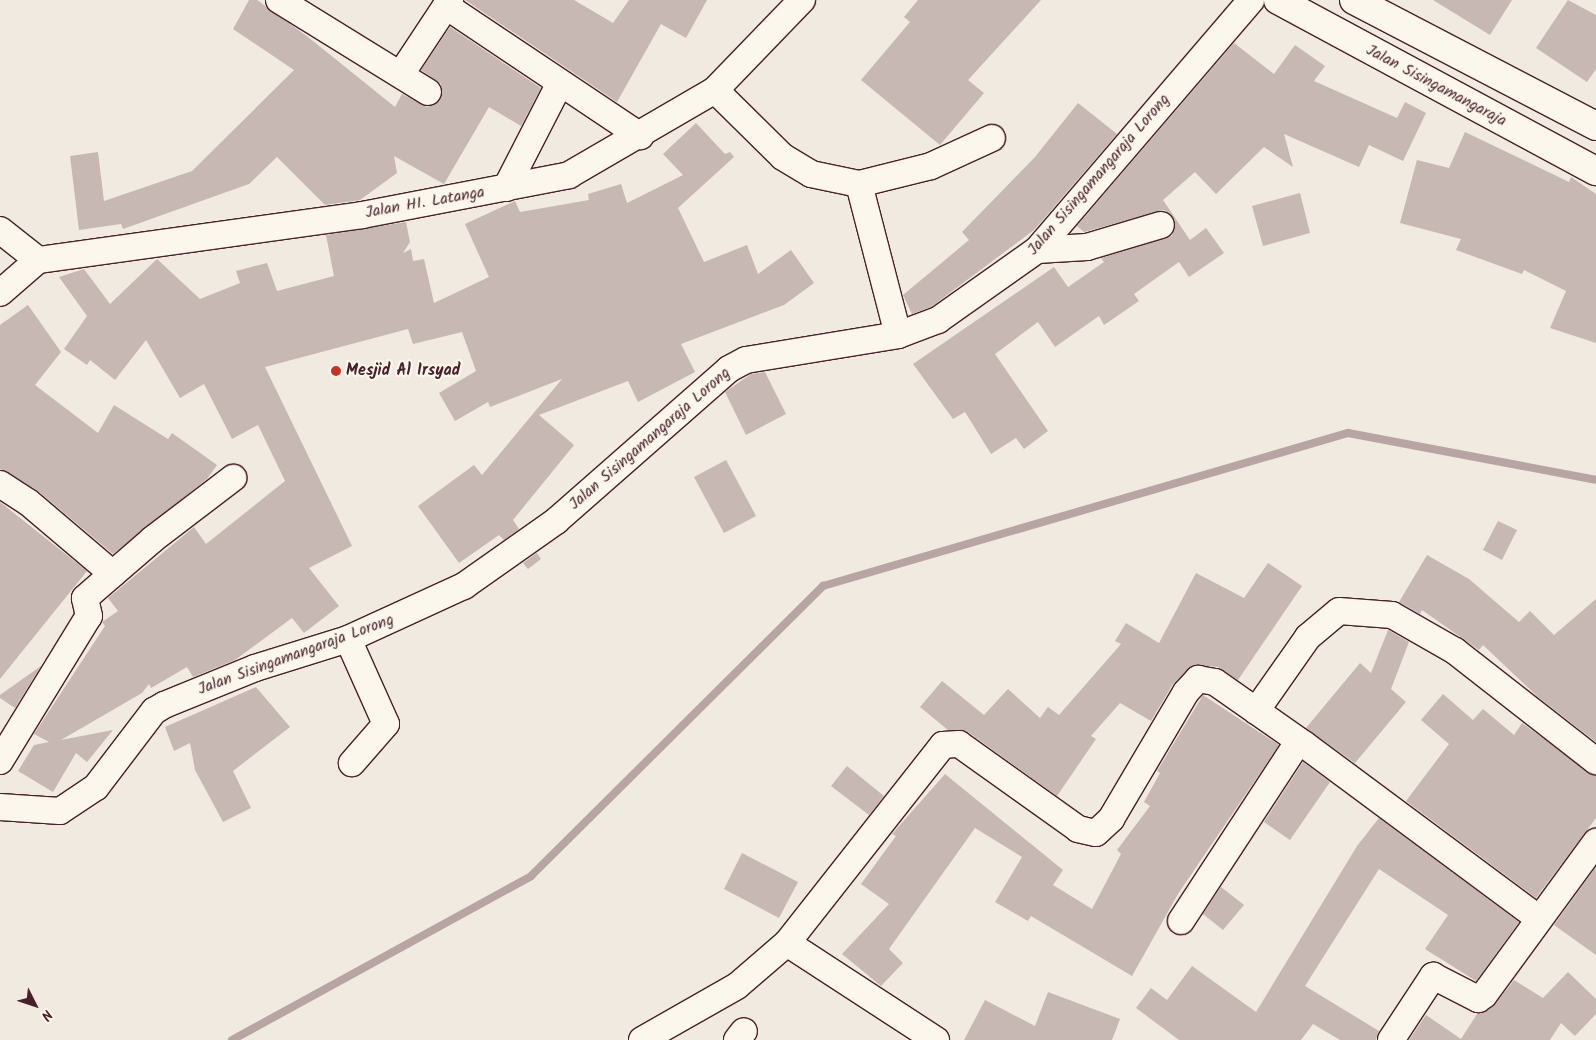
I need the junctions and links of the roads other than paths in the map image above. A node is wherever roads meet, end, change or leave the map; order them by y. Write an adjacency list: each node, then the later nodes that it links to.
1 (279, 0): 7 (street)
2 (802, 0): 9 (street, Jalan HI. Latanga)
3 (1250, 0): 19 (street, Jalan Sisingamangaraja Lorong)
4 (1278, 0): 14 (main road, Jalan Sisingamangaraja)
5 (1354, 0): 11 (main road)
6 (448, 3): 7 (street); 8 (street)
7 (401, 74): 10 (street)
8 (560, 83): 12 (street); 16 (street)
9 (715, 90): 12 (street, Jalan HI. Latanga); 15 (street)
10 (428, 92)
11 (1596, 126)
12 (640, 136): 16 (street, Jalan HI. Latanga)
13 (992, 138): 15 (street)
14 (1596, 171)
15 (859, 184): 22 (street)
16 (506, 188): 20 (street, Jalan HI. Latanga)
17 (1161, 225): 19 (street)
18 (0, 230): 20 (street)
19 (1037, 250): 22 (street, Jalan Sisingamangaraja Lorong)
20 (38, 260): 21 (street)
21 (0, 293)
22 (898, 335): 26 (street, Jalan Sisingamangaraja Lorong)
23 (233, 478): 25 (street)
24 (0, 484): 25 (street)
25 (113, 574): 29 (street)
26 (348, 639): 31 (street); 32 (street, Jalan Sisingamangaraja Lorong)
27 (1256, 711): 28 (street); 30 (street); 36 (street)
28 (1299, 741): 34 (street); 35 (street)
29 (0, 761)
30 (1596, 761)
31 (352, 763)
32 (0, 808)
33 (1596, 842): 34 (street)
34 (1538, 918): 39 (street)
35 (1181, 921)
36 (787, 943): 37 (street); 38 (street)
37 (642, 1040)
38 (936, 1040)
39 (1391, 1040)

